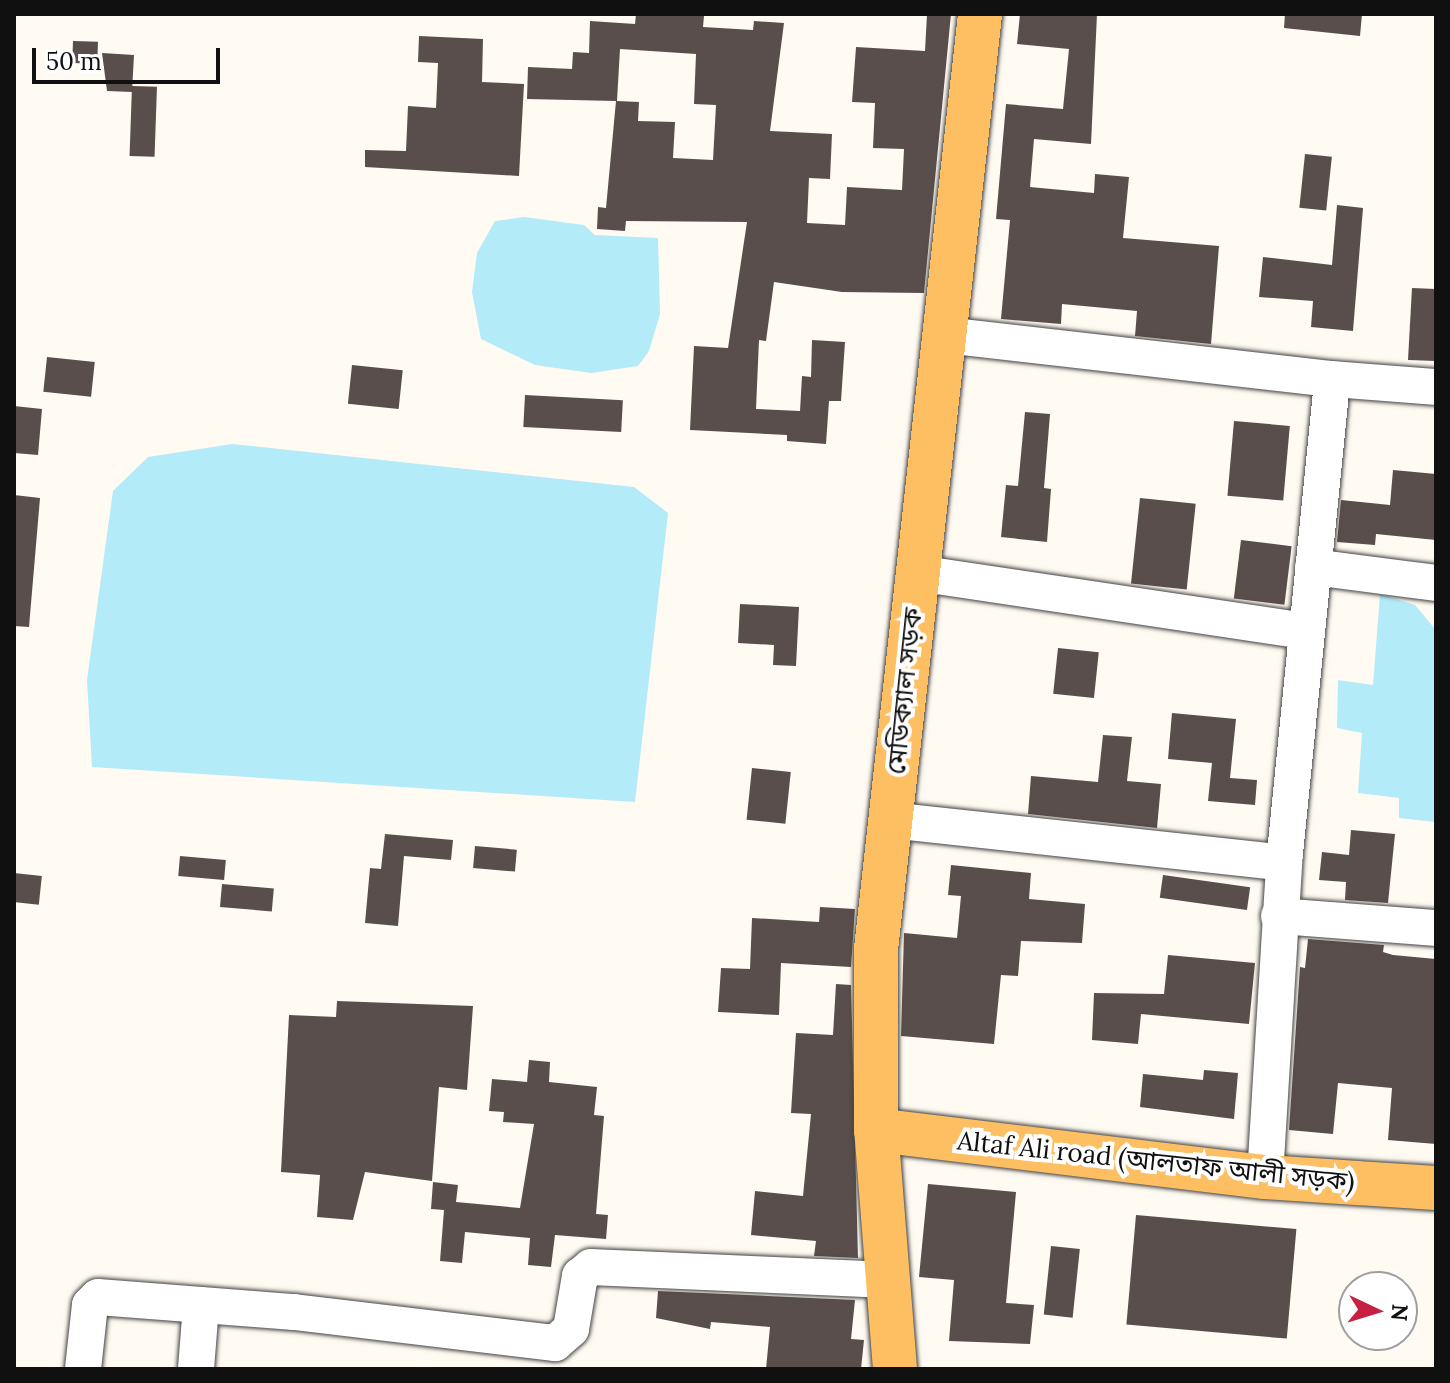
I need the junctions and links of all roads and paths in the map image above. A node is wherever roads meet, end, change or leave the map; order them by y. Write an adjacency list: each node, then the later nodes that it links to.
1 (980, 14): 2 (main road, মেডিক্যাল সড়ক)
2 (944, 335): 3 (street); 6 (main road, মেডিক্যাল সড়ক)
3 (1332, 379): 4 (street); 5 (street)
4 (1436, 387)
5 (1313, 567): 7 (street); 8 (street)
6 (917, 573): 8 (street); 9 (main road, মেডিক্যাল সড়ক)
7 (1436, 583)
8 (1306, 631): 10 (street)
9 (890, 820): 10 (street); 13 (main road, মেডিক্যাল সড়ক)
10 (1284, 863): 11 (street)
11 (1279, 916): 12 (street); 14 (street)
12 (1436, 928)
13 (876, 1130): 14 (main road, Altaf Ali road (আলতাফ আলী সড়ক)); 16 (main road, মেডিক্যাল সড়ক)
14 (1265, 1177): 15 (main road, Altaf Ali road (আলতাফ আলী সড়ক))
15 (1436, 1188)
16 (888, 1280): 17 (street); 20 (main road, মেডিক্যাল সড়ক)
17 (201, 1305): 18 (street); 19 (street)
18 (83, 1369)
19 (196, 1369)
20 (895, 1369)

